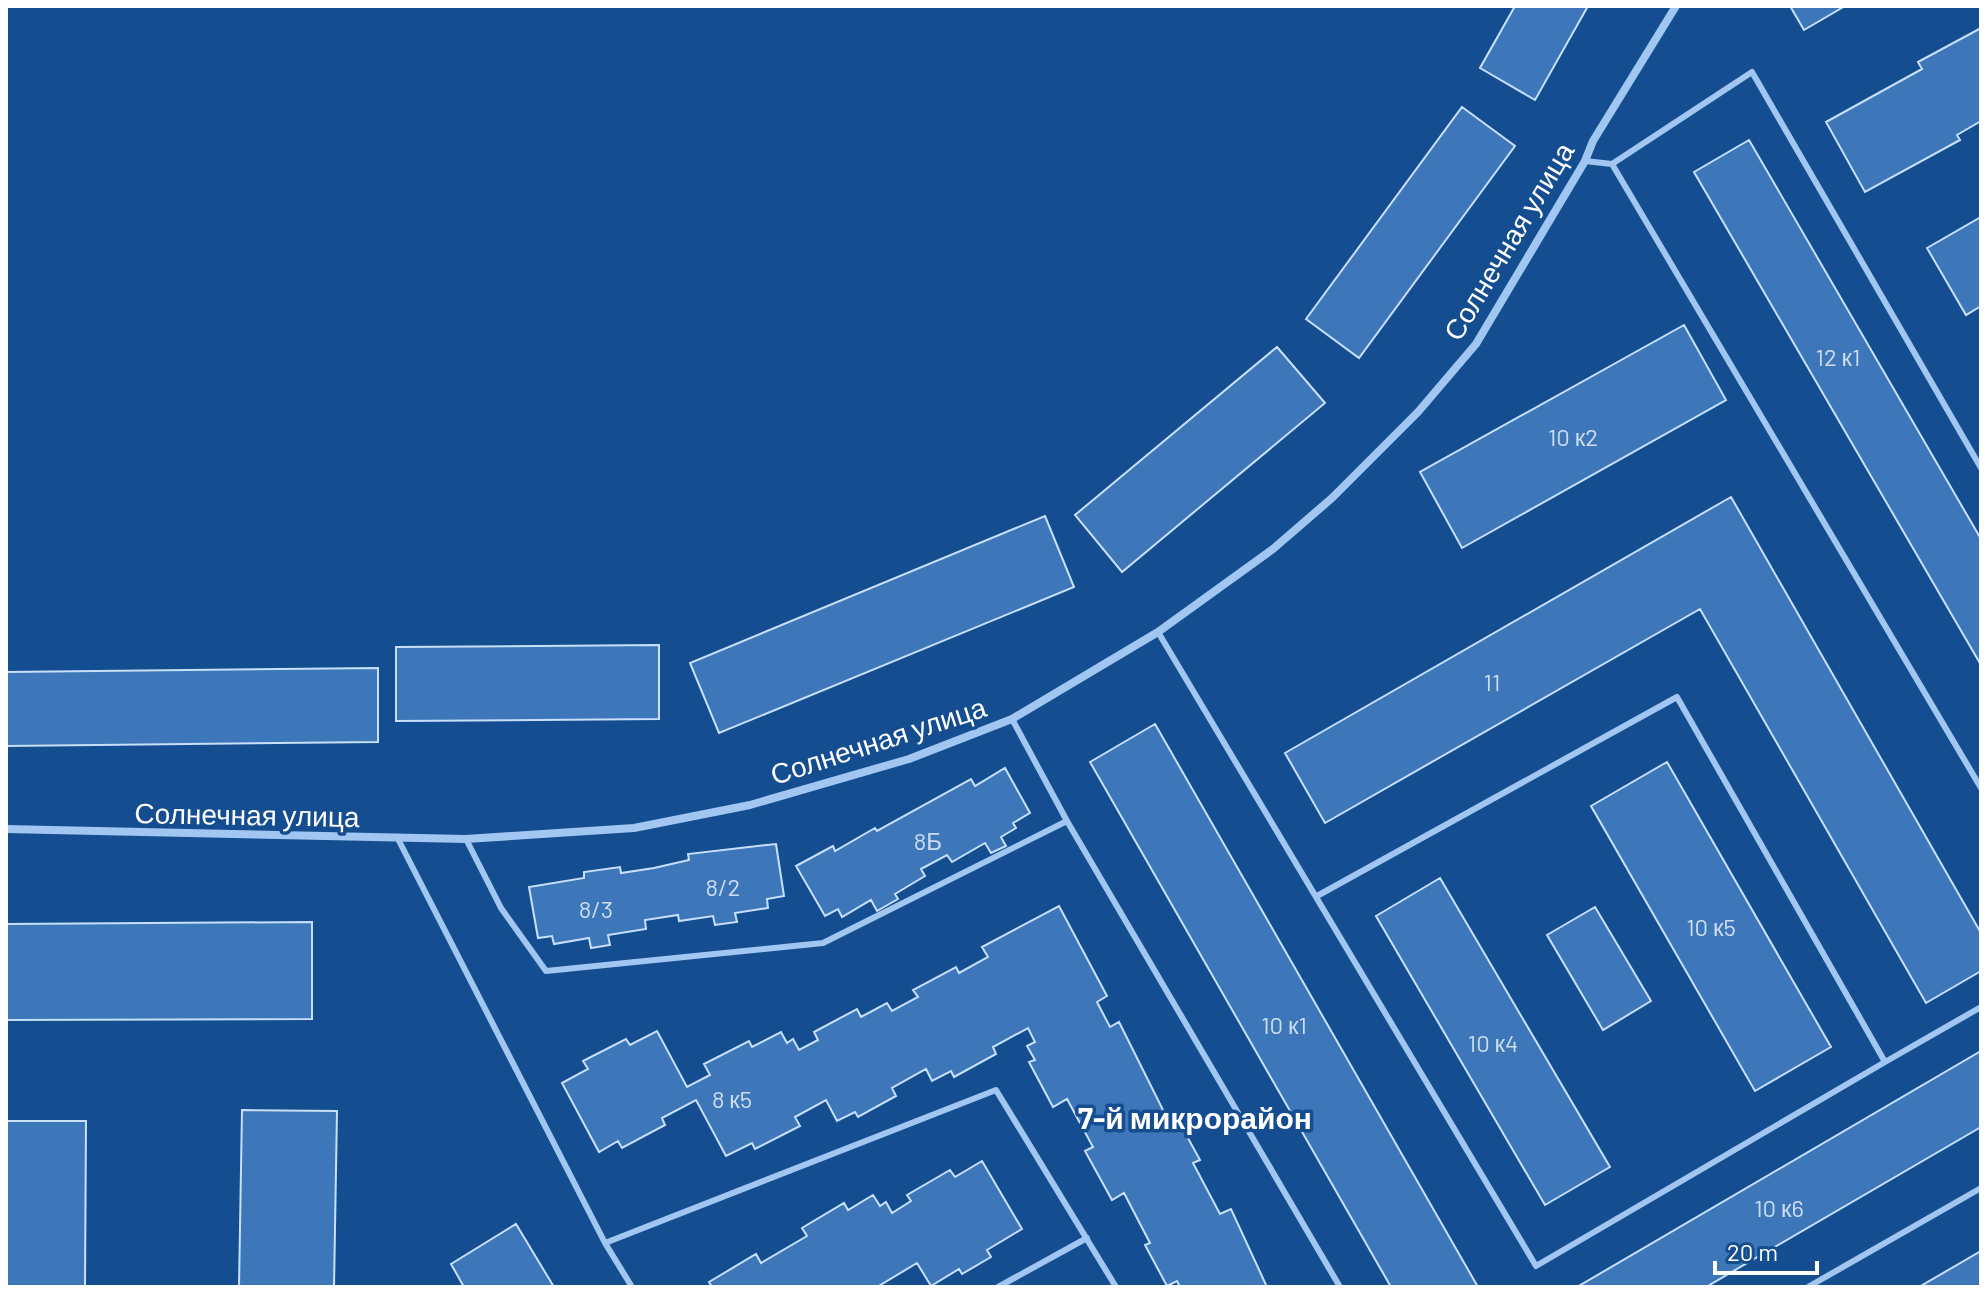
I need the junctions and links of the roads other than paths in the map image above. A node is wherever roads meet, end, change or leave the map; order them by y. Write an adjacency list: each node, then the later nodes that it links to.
1 (1676, 6): 2 (street, Солнечная улица)
2 (1585, 161): 3 (lane); 5 (street, Солнечная улица)
3 (1612, 164): 4 (lane); 7 (lane)
4 (1981, 468)
5 (1158, 632): 6 (street, Солнечная улица); 12 (lane)
6 (1012, 719): 8 (lane); 11 (street, Солнечная улица)
7 (1981, 788)
8 (1067, 821): 11 (lane); 21 (lane)
9 (6, 829): 10 (street, Солнечная улица)
10 (397, 837): 11 (street, Солнечная улица); 17 (lane)
11 (466, 839)
12 (1317, 896): 14 (lane); 14 (lane)
13 (1981, 1007): 14 (lane)
14 (1885, 1062)
15 (1981, 1188): 22 (lane)
16 (1087, 1238): 17 (lane); 19 (lane); 20 (lane)
17 (605, 1243): 18 (lane)
18 (632, 1287)
19 (998, 1287)
20 (1116, 1287)
21 (1340, 1287)
22 (1808, 1287)

